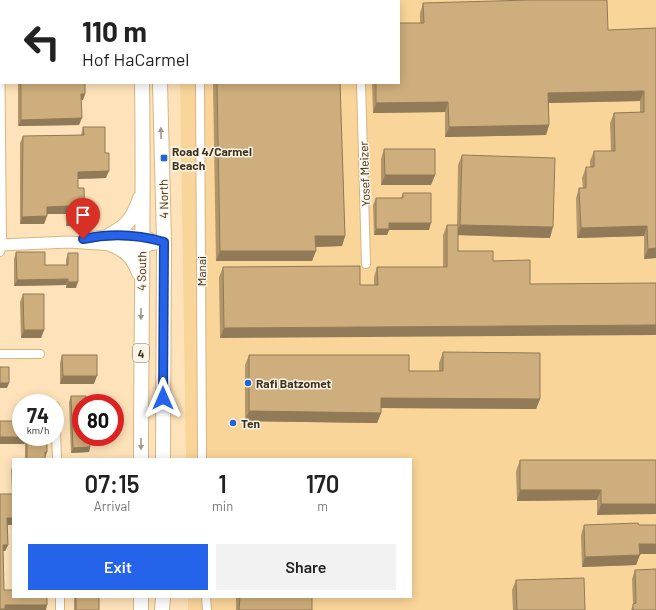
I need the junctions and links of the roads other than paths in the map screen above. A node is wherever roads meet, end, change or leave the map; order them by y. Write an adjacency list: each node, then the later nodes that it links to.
1 (0, 84): 10 (street)
2 (142, 84): 6 (highway, 4 South / 4)
3 (160, 84): 9 (highway, 4 North / 4, one-way to 3)
4 (200, 84): 19 (street, Manai)
5 (361, 84): 11 (street, Yosef Meizer)
6 (144, 185): 7 (highway); 8 (highway, 4 South / 4)
7 (111, 239): 8 (street); 10 (street); 12 (highway)
8 (142, 241): 9 (street); 12 (highway, 4 South / 4)
9 (164, 242): 18 (highway, 4 North / 4)
10 (1, 247)
11 (366, 264)
12 (141, 278): 17 (highway, 4 South / 4, one-way to 17)
13 (0, 354): 14 (street)
14 (40, 354)
15 (57, 446): 16 (street)
16 (57, 458)
17 (141, 458)
18 (163, 458)
19 (202, 458)
20 (60, 598): 24 (street)
21 (141, 598): 25 (highway)
22 (162, 598): 26 (highway)
23 (206, 598): 27 (street)
24 (60, 610)
25 (141, 610)
26 (162, 610)
27 (207, 610)

